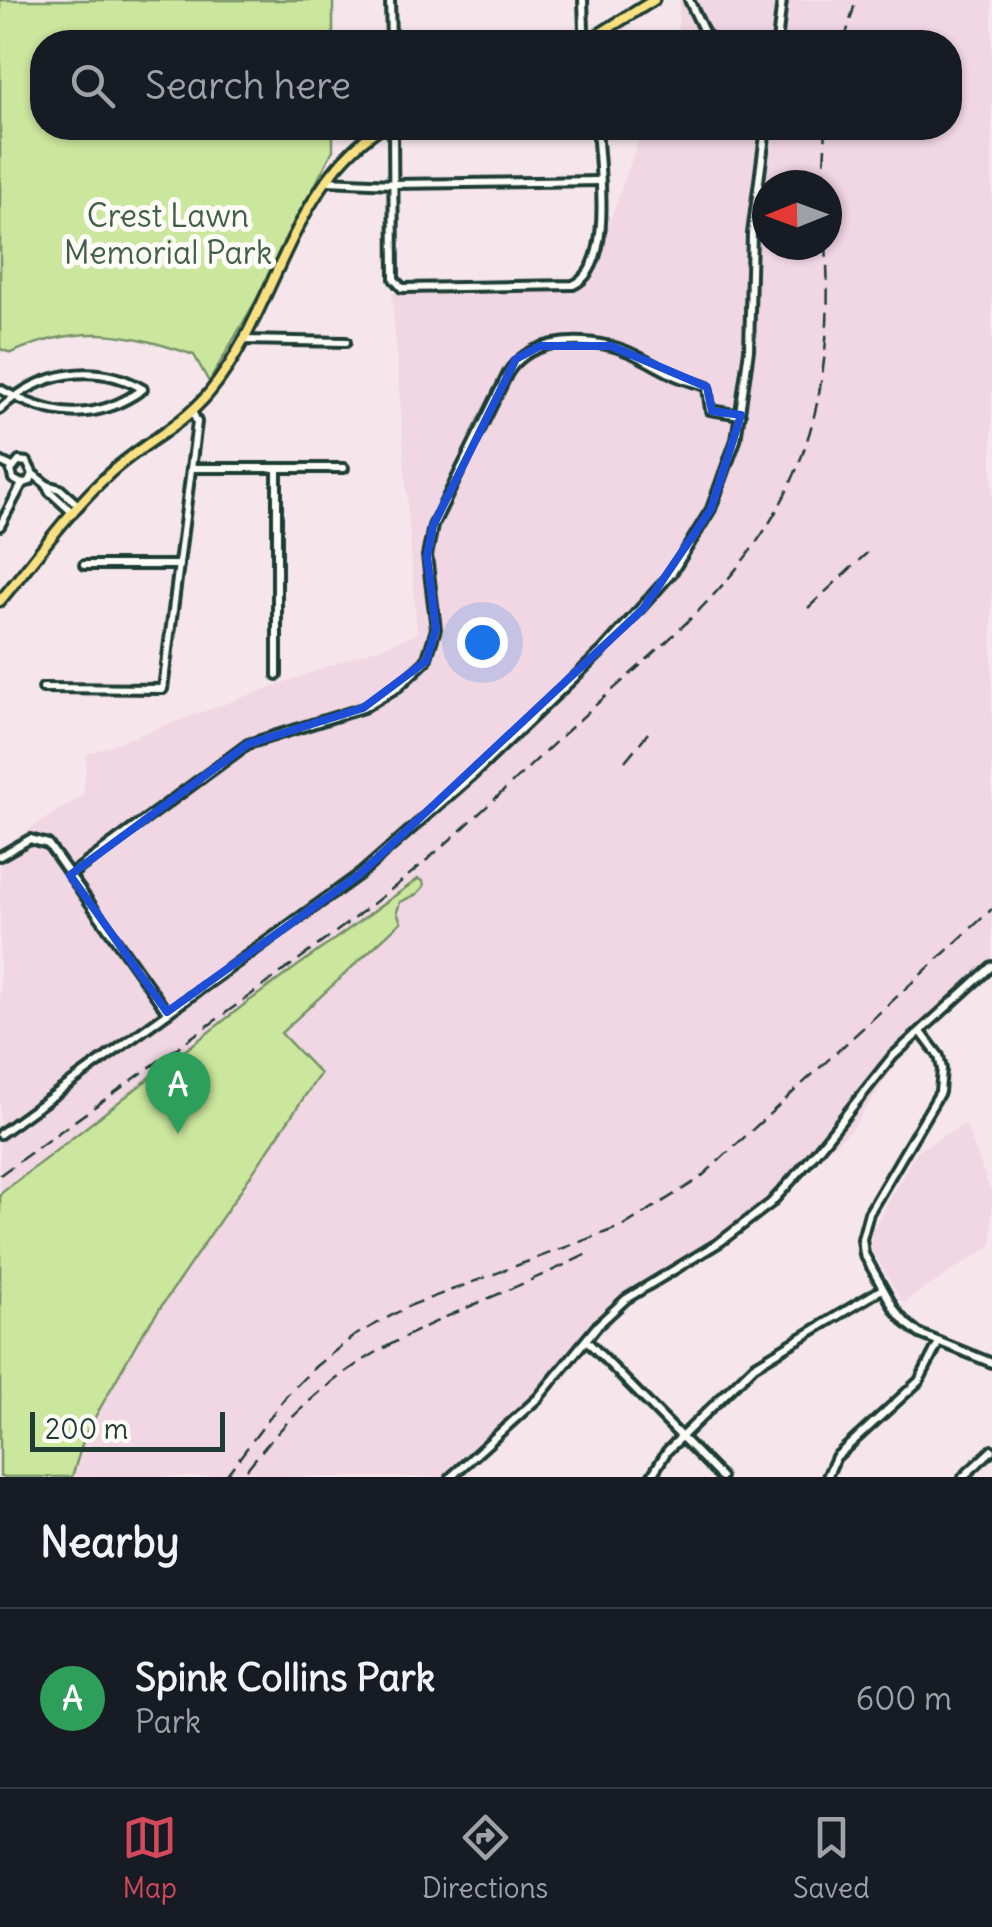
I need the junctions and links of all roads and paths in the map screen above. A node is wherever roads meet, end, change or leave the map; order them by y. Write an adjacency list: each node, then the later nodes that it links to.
1 (390, 0): 6 (street)
2 (584, 0): 7 (street)
3 (654, 0): 8 (main road)
4 (692, 0): 9 (street)
5 (782, 0): 10 (street)
6 (391, 30)
7 (584, 30)
8 (607, 30)
9 (704, 30)
10 (778, 30)
11 (365, 140): 15 (main road)
12 (392, 140): 17 (street)
13 (597, 140): 16 (street)
14 (764, 140): 24 (street)
15 (327, 181): 17 (street); 18 (main road)
16 (599, 182): 17 (street); 17 (street)
17 (393, 184)
18 (243, 340): 19 (street); 23 (main road)
19 (346, 342)
20 (0, 389): 21 (street)
21 (14, 397): 21 (street); 22 (street)
22 (0, 409)
23 (192, 412): 27 (street); 32 (main road)
24 (741, 415): 40 (street); 42 (street)
25 (0, 461): 26 (street)
26 (12, 467): 30 (street); 31 (street)
27 (191, 468): 29 (street); 35 (street)
28 (344, 468): 29 (street)
29 (276, 469): 37 (street)
30 (33, 474): 31 (street); 32 (street)
31 (22, 484): 33 (street)
32 (76, 510): 36 (main road)
33 (0, 526)
34 (84, 565): 35 (street)
35 (178, 565): 38 (street)
36 (0, 601)
37 (277, 675)
38 (42, 688)
39 (0, 856): 40 (street)
40 (70, 874): 42 (street)
41 (992, 966): 43 (street)
42 (167, 1012): 44 (street)
43 (921, 1032): 45 (street); 46 (street)
44 (0, 1134)
45 (882, 1289): 47 (street); 49 (street)
46 (586, 1340): 49 (street); 51 (street)
47 (938, 1342): 48 (street); 54 (street)
48 (992, 1363)
49 (682, 1436): 52 (street); 53 (street)
50 (992, 1450): 55 (street)
51 (450, 1477)
52 (651, 1477)
53 (721, 1477)
54 (827, 1477)
55 (963, 1477)

